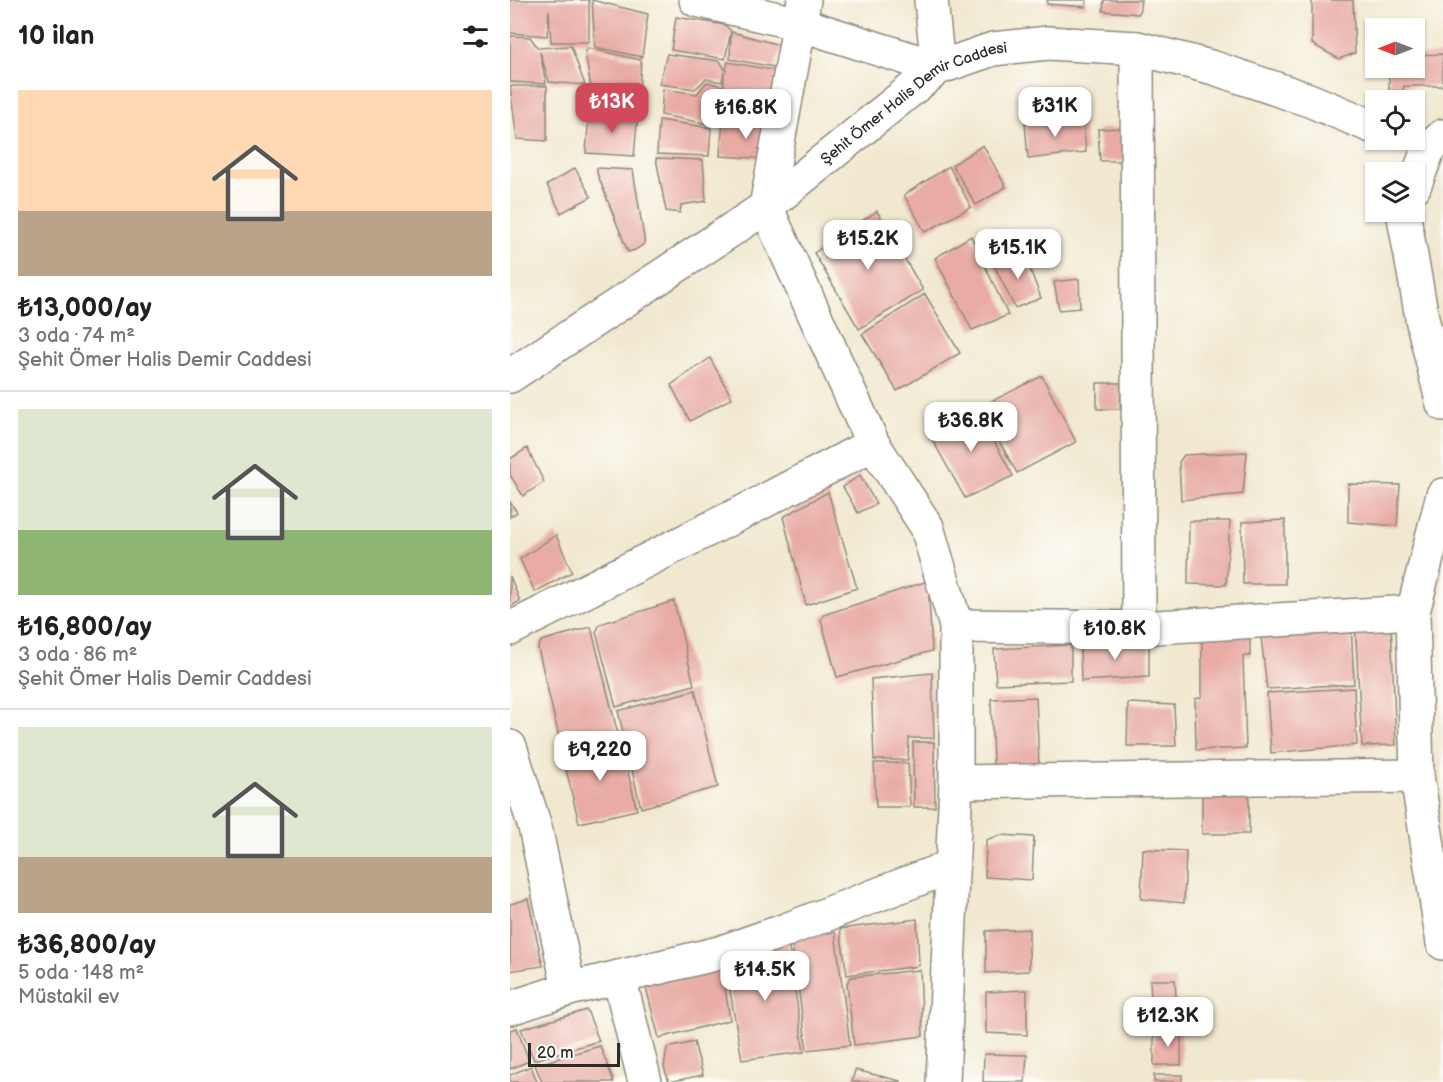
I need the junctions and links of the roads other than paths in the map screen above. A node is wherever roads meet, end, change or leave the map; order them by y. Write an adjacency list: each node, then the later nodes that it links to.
1 (931, 0): 5 (street)
2 (705, 1): 3 (street)
3 (802, 12): 5 (street); 9 (street)
4 (1137, 48): 5 (street, Şehit Ömer Halis Demir Caddesi); 6 (street, Şehit Ömer Halis Demir Caddesi); 17 (street)
5 (938, 68): 9 (street, Şehit Ömer Halis Demir Caddesi)
6 (1365, 123)
7 (1432, 151): 8 (street)
8 (1425, 165)
9 (766, 207): 11 (street, Şehit Ömer Halis Demir Caddesi); 13 (street)
10 (1405, 222): 12 (street)
11 (510, 376)
12 (1443, 404)
13 (873, 444): 16 (street); 18 (street)
14 (1443, 495): 15 (street)
15 (1413, 612): 17 (street); 20 (street)
16 (956, 626): 17 (street); 21 (street)
17 (1139, 628)
18 (510, 629)
19 (510, 747): 25 (street)
20 (1417, 776): 21 (street); 23 (street)
21 (956, 782): 22 (street)
22 (952, 866): 24 (street); 28 (street)
23 (1443, 943)
24 (619, 977): 25 (street); 27 (street)
25 (569, 989): 26 (street)
26 (510, 1008)
27 (645, 1082)
28 (943, 1082)

